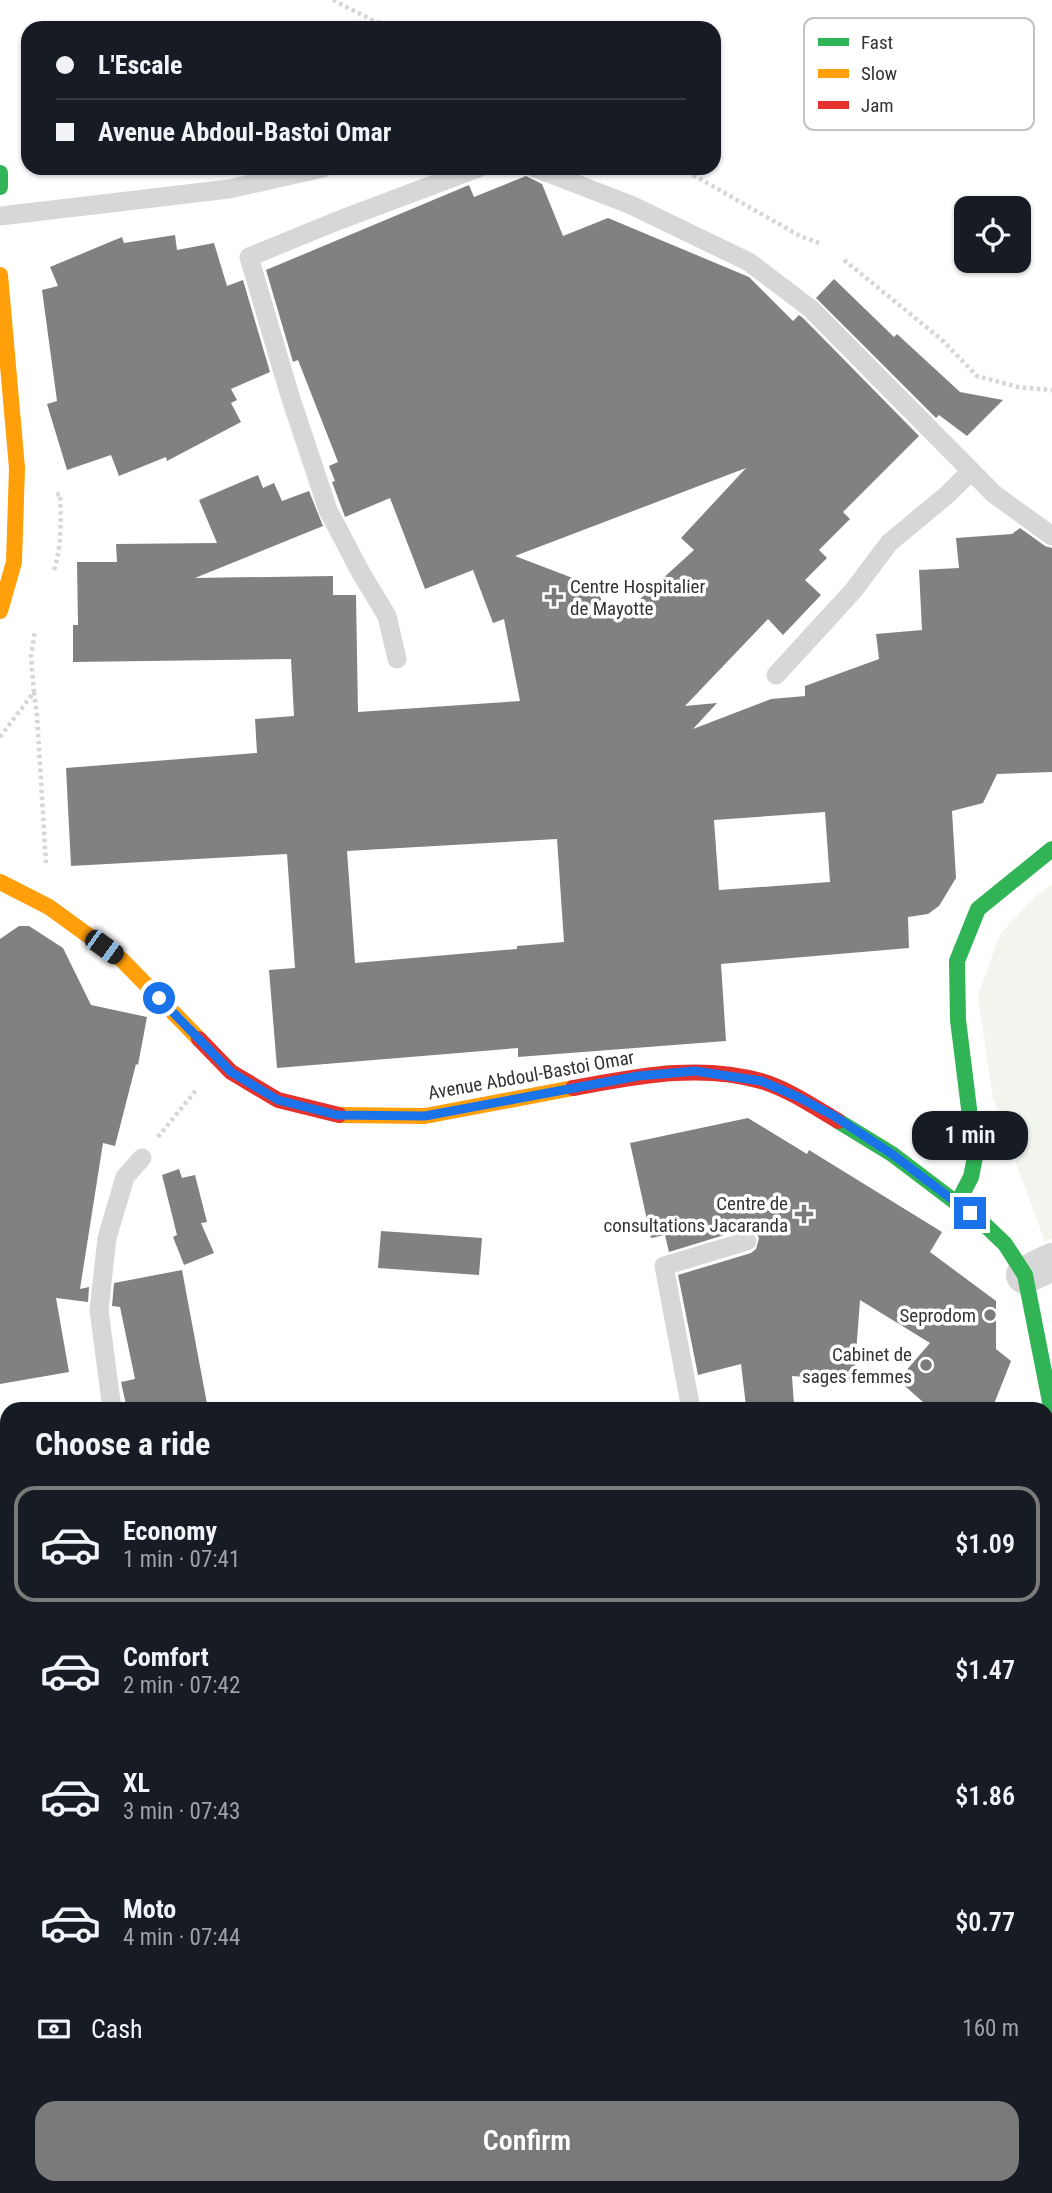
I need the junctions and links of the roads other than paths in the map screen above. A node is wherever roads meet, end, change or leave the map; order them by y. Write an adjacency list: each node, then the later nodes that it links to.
1 (0, 173): 5 (street)
2 (292, 175): 6 (lane)
3 (459, 175): 12 (lane)
4 (552, 175): 9 (lane)
5 (0, 187)
6 (0, 216)
7 (0, 275): 8 (street)
8 (8, 468): 11 (street)
9 (971, 471): 10 (lane); 13 (lane)
10 (1052, 536)
11 (0, 611)
12 (397, 659)
13 (776, 676)
14 (1052, 849): 17 (street)
15 (0, 882): 17 (street, Avenue Abdoul-Bastoi Omar)
16 (142, 1158): 20 (lane)
17 (957, 1204): 19 (street, Avenue Abdoul-Bastoi Omar)
18 (747, 1241): 21 (lane)
19 (1039, 1268): 22 (street, Avenue Abdoul-Bastoi Omar)
20 (112, 1402)
21 (690, 1402)
22 (1051, 1402)

